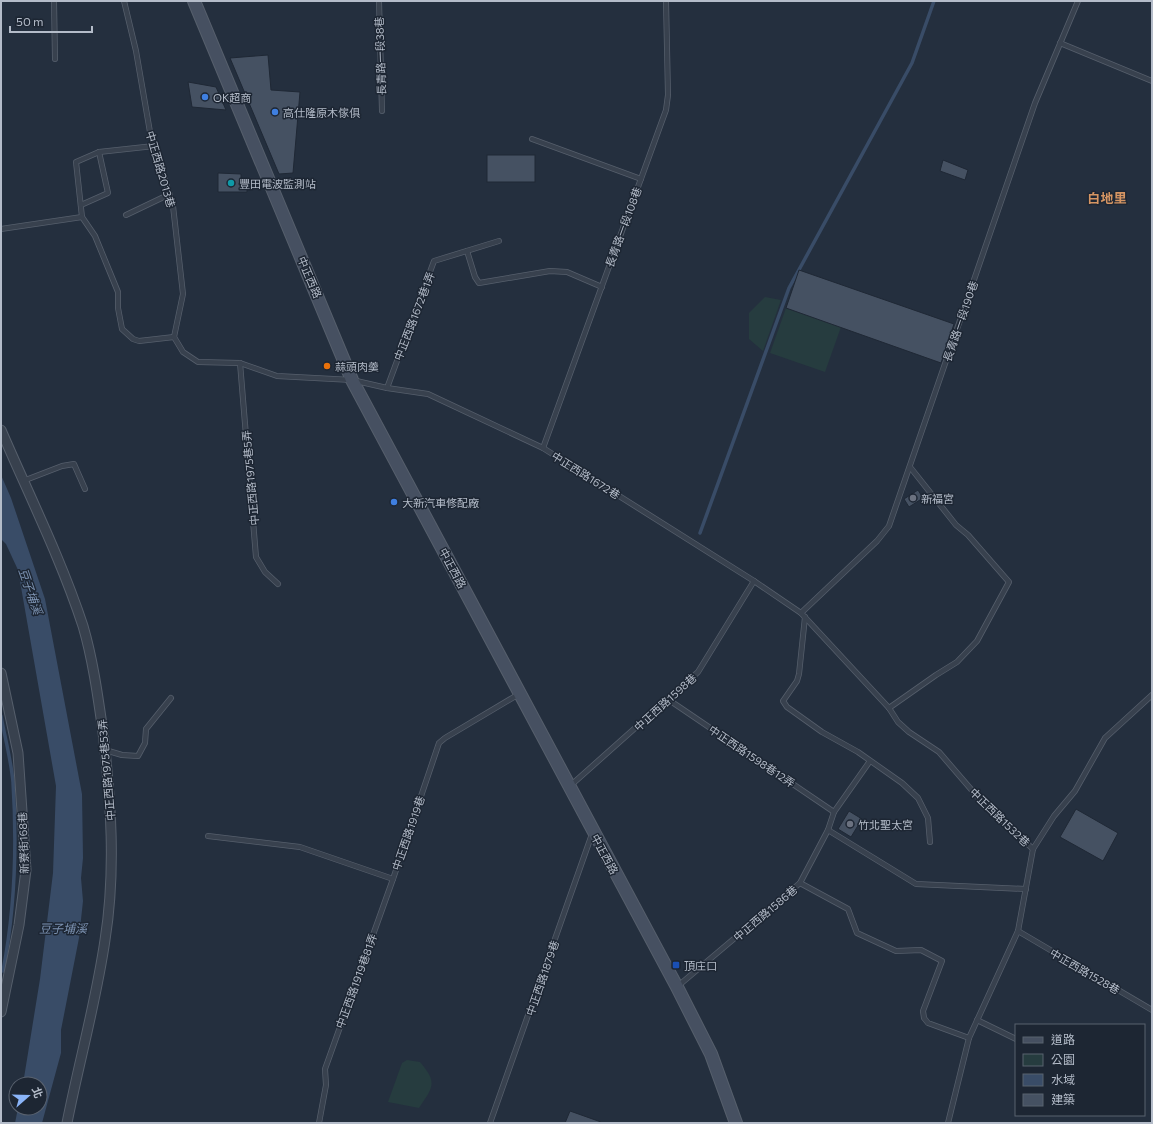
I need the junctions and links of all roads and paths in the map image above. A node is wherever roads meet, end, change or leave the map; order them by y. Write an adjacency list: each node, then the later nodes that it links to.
1 (54, 1): 8 (lane)
2 (124, 1): 12 (lane, 中正西路2013巷)
3 (194, 1): 25 (main road, 中正西路)
4 (378, 1): 10 (lane, 長青路一段38巷)
5 (666, 1): 14 (lane, 長青路一段108巷)
6 (1078, 1): 7 (lane, 長青路一段190巷)
7 (1060, 43): 9 (lane); 29 (lane, 長青路一段190巷)
8 (55, 59)
9 (1152, 81)
10 (382, 111)
11 (532, 139): 14 (lane)
12 (154, 146): 13 (lane); 15 (lane, 中正西路2013巷)
13 (99, 152): 16 (lane); 16 (lane)
14 (641, 179): 22 (lane, 長青路一段108巷)
15 (170, 194): 17 (lane); 23 (lane, 中正西路2013巷)
16 (81, 205): 18 (lane)
17 (126, 215)
18 (82, 217): 19 (lane); 23 (lane)
19 (1, 229)
20 (499, 241): 21 (lane, 中正西路1672巷1弄)
21 (467, 251): 22 (lane); 26 (lane, 中正西路1672巷1弄)
22 (602, 287): 28 (lane, 長青路一段108巷)
23 (174, 337): 24 (lane, 中正西路1672巷)
24 (240, 363): 25 (lane, 中正西路1672巷); 33 (lane, 中正西路1975巷5弄)
25 (352, 380): 26 (lane, 中正西路1672巷); 36 (main road, 中正西路)
26 (387, 388): 28 (lane, 中正西路1672巷)
27 (1, 430): 30 (street, 中正西路1975巷53弄)
28 (543, 448): 32 (lane, 中正西路1672巷)
29 (910, 466): 34 (lane, 長青路一段190巷); 40 (lane)
30 (23, 481): 31 (lane); 41 (street, 中正西路1975巷53弄)
31 (85, 489)
32 (754, 581): 34 (lane, 中正西路1672巷); 39 (lane, 中正西路1598巷)
33 (278, 584)
34 (803, 615): 40 (lane, 中正西路1532巷); 42 (lane)
35 (1, 673): 54 (street, 新寮街168巷)
36 (520, 693): 43 (main road, 中正西路); 50 (lane, 中正西路1919巷)
37 (1152, 695): 49 (lane)
38 (171, 698): 41 (lane)
39 (669, 700): 43 (lane, 中正西路1598巷); 44 (lane, 中正西路1598巷12弄)
40 (889, 708): 49 (lane, 中正西路1532巷)
41 (105, 750): 61 (street, 中正西路1975巷53弄)
42 (870, 761): 44 (lane, 中正西路1586巷); 48 (lane)
43 (570, 786): 46 (main road, 中正西路)
44 (834, 812): 45 (lane, 中正西路1586巷)
45 (828, 830): 51 (lane, 中正西路1586巷); 52 (lane)
46 (593, 832): 55 (main road, 中正西路); 63 (lane, 中正西路1879巷)
47 (208, 836): 50 (lane, 中正西路1919巷)
48 (930, 842)
49 (1033, 850): 52 (lane, 中正西路1532巷)
50 (393, 879): 62 (lane, 中正西路1919巷81弄)
51 (800, 883): 55 (lane, 中正西路1586巷); 59 (lane)
52 (1026, 889): 53 (lane, 中正西路1532巷)
53 (1018, 931): 56 (lane, 中正西路1528巷); 58 (lane, 中正西路1532巷)
54 (4, 979): 57 (street, 新寮街168巷)
55 (676, 987): 64 (main road, 中正西路)
56 (1152, 1010)
57 (1, 1012)
58 (977, 1020): 59 (lane, 中正西路1532巷); 60 (lane)
59 (969, 1038): 65 (lane, 中正西路1532巷)
60 (1015, 1038)
61 (67, 1123)
62 (319, 1123)
63 (490, 1123)
64 (736, 1123)
65 (948, 1123)

